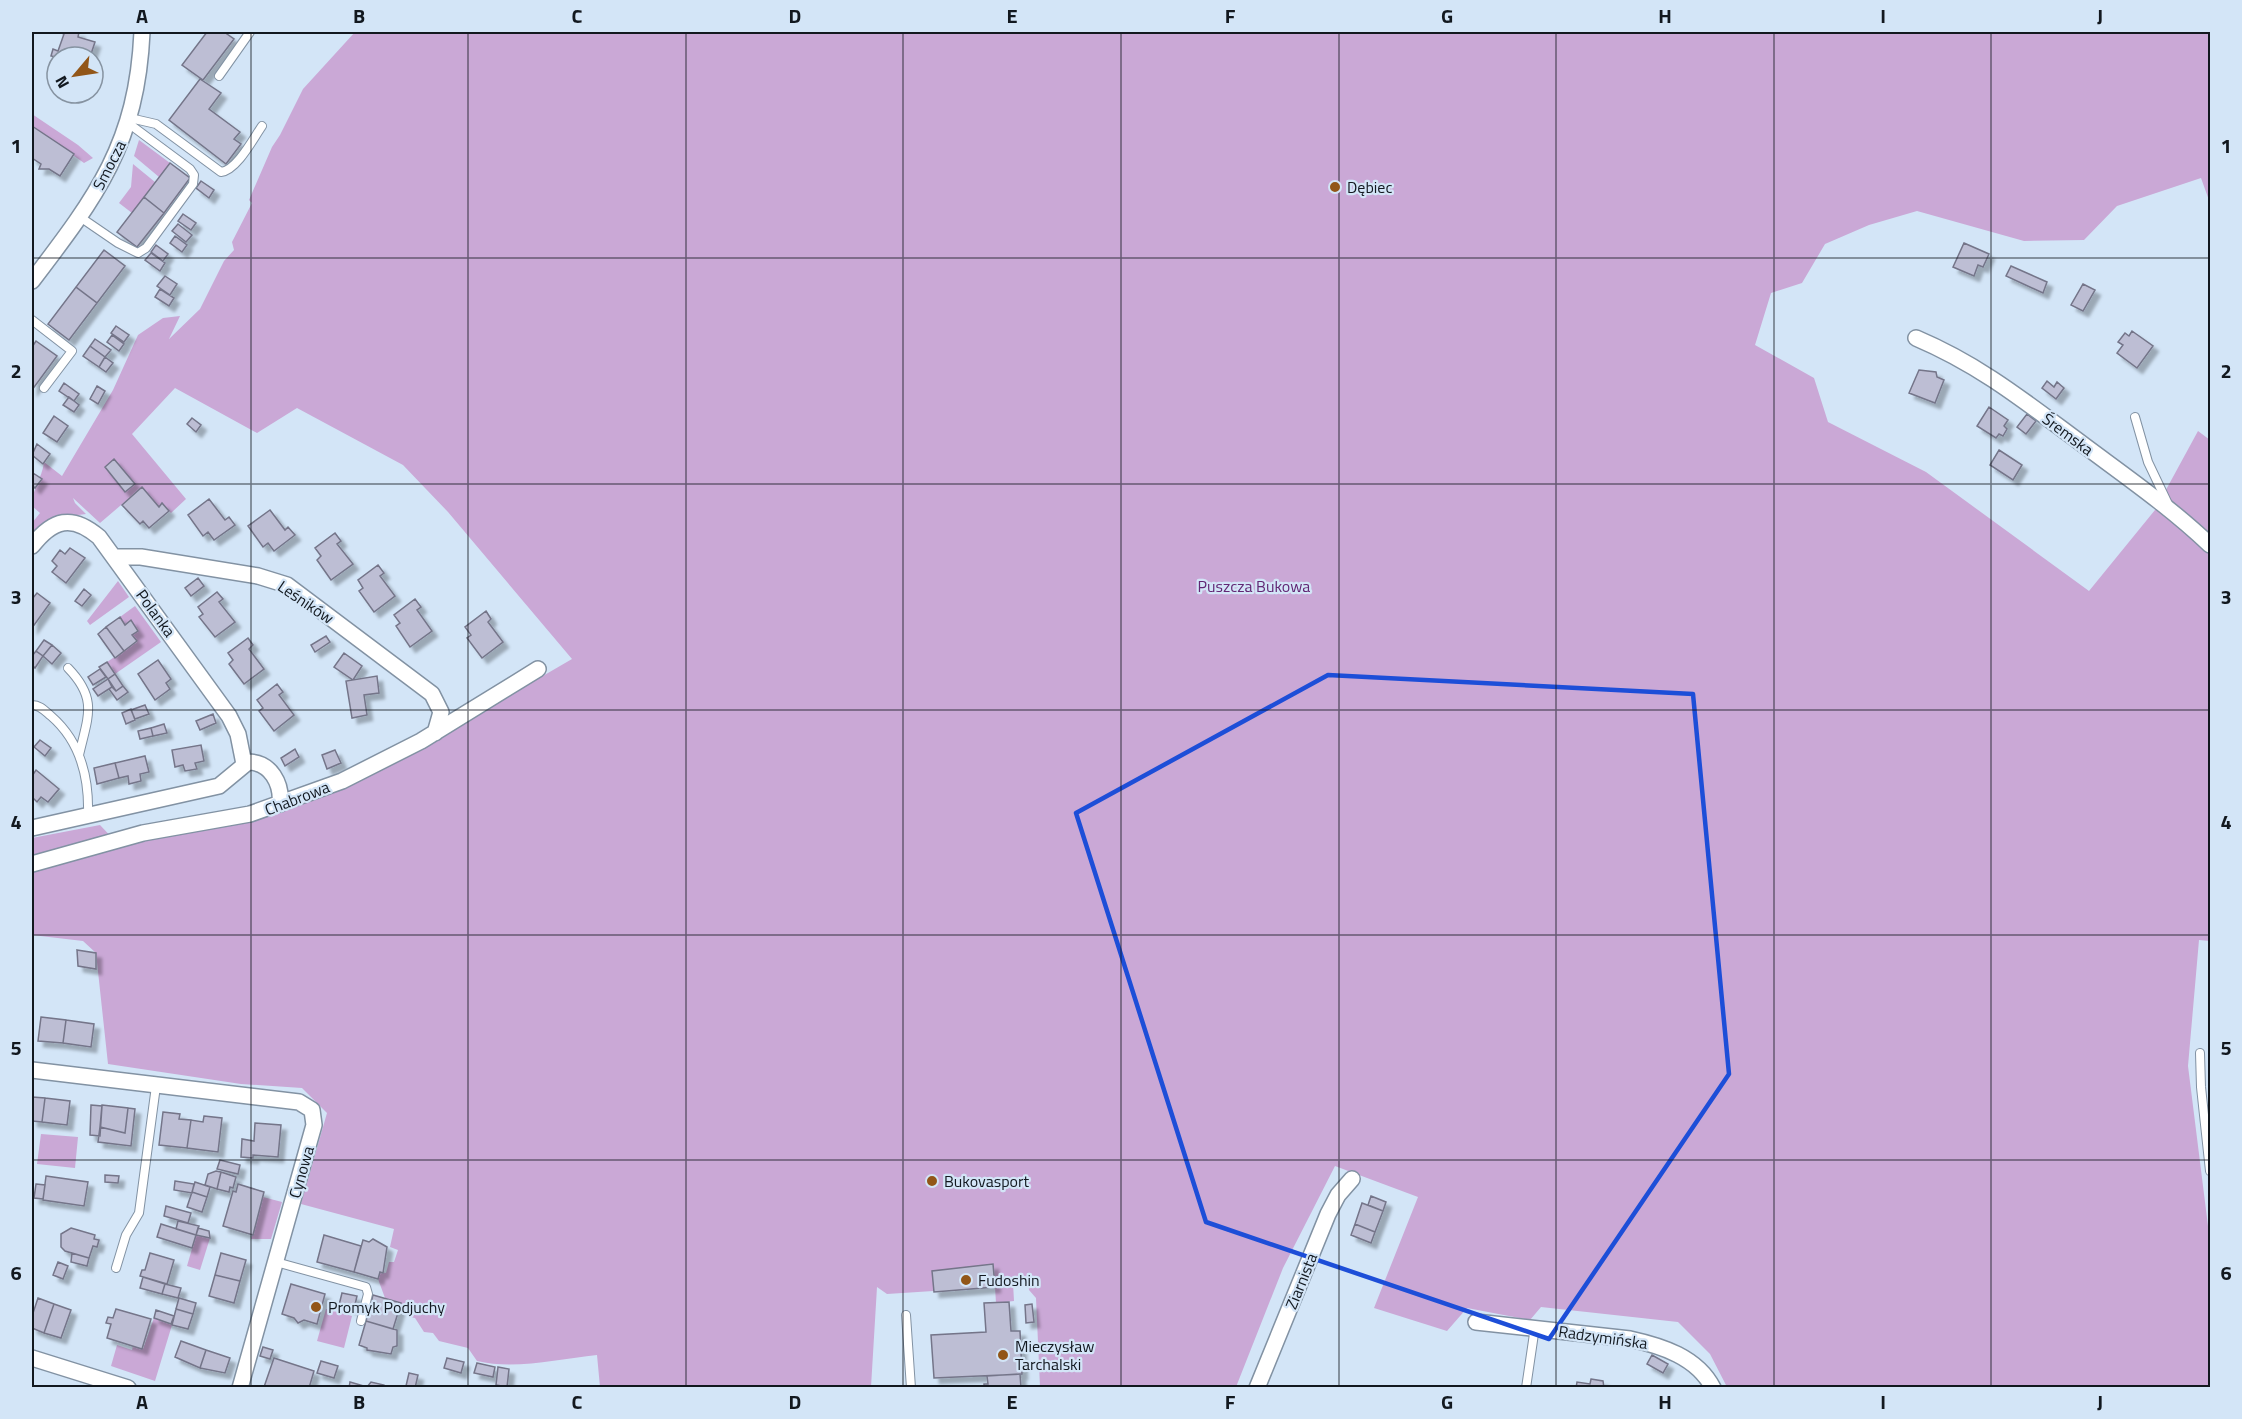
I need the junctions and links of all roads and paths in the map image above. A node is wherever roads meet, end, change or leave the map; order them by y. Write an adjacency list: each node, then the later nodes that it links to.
1 (142, 32): 4 (street, Smocza)
2 (250, 32): 3 (lane)
3 (219, 76)
4 (129, 120): 5 (lane); 6 (street, Smocza); 6 (lane)
5 (262, 126)
6 (80, 217): 7 (street, Smocza)
7 (32, 281)
8 (32, 320): 10 (lane)
9 (1916, 338): 12 (street, Śremska)
10 (44, 388)
11 (2135, 417): 12 (lane)
12 (2170, 508): 13 (street, Śremska)
13 (2211, 545)
14 (32, 546): 15 (street, Polanka)
15 (115, 557): 19 (street, Leśników); 21 (street, Polanka)
16 (68, 668): 20 (lane)
17 (538, 669): 19 (street, Chabrowa)
18 (32, 705): 20 (lane)
19 (435, 733): 22 (street, Chabrowa)
20 (79, 755): 23 (lane)
21 (244, 764): 22 (street); 23 (street)
22 (280, 804): 25 (street, Chabrowa)
23 (88, 814): 24 (street)
24 (32, 828)
25 (32, 864)
26 (2200, 1053): 29 (lane)
27 (32, 1070): 28 (street, Cynowa)
28 (156, 1086): 31 (street, Cynowa); 32 (lane)
29 (2211, 1171)
30 (1352, 1179): 41 (street, Ziarnista)
31 (276, 1262): 34 (lane); 39 (street, Cynowa)
32 (116, 1268)
33 (906, 1315): 40 (lane)
34 (361, 1320)
35 (1476, 1322): 36 (street, Radzymińska)
36 (1535, 1327): 42 (lane); 43 (street, Radzymińska)
37 (32, 1358): 38 (street)
38 (128, 1388)
39 (240, 1388)
40 (911, 1388)
41 (1257, 1388)
42 (1526, 1388)
43 (1713, 1388)

